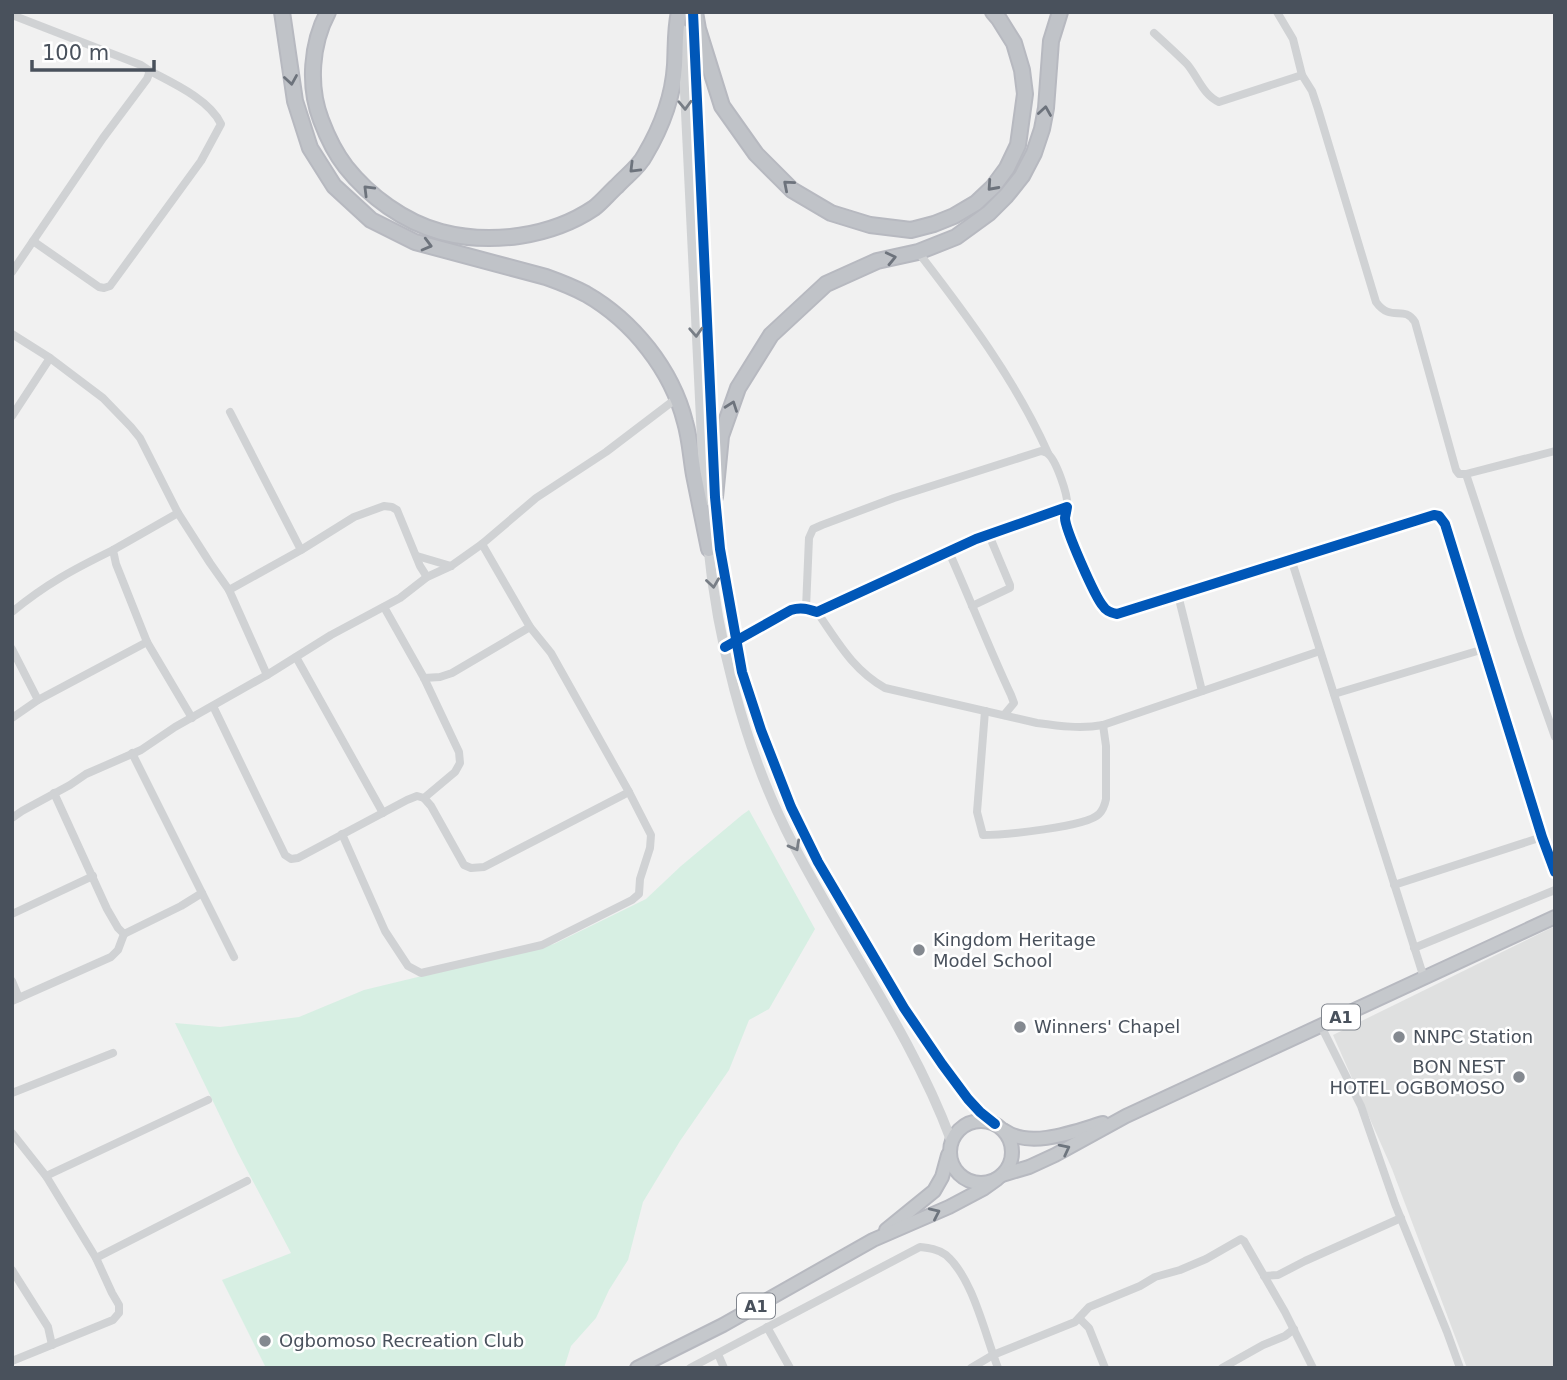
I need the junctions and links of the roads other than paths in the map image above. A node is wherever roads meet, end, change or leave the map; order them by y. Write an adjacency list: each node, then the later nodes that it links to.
1 (282, 12): 17 (highway, one-way to 17)
2 (328, 12): 3 (highway, one-way to 2)
3 (680, 12): 28 (street, one-way to 28)
4 (694, 12): 5 (highway, one-way to 4); 23 (street)
5 (993, 12)
6 (1060, 12): 13 (highway, one-way to 6)
7 (1277, 12): 11 (street)
8 (12, 15): 10 (street)
9 (1154, 33): 11 (street)
10 (150, 71): 12 (street); 12 (street)
11 (1302, 75): 22 (street)
12 (33, 241): 14 (street)
13 (918, 252): 20 (street); 23 (highway, one-way to 13)
14 (12, 272)
15 (12, 334): 16 (street)
16 (50, 358): 19 (street); 25 (street)
17 (677, 398): 27 (street); 28 (highway)
18 (230, 412): 30 (street)
19 (12, 416)
20 (1048, 453): 24 (street); 40 (street)
21 (1554, 454): 22 (street)
22 (1466, 474): 62 (street)
23 (715, 497): 44 (street)
24 (1068, 507): 26 (street); 37 (street)
25 (178, 513): 29 (street); 36 (street)
26 (989, 535): 31 (street); 38 (street)
27 (482, 544): 34 (street); 43 (street)
28 (709, 549): 46 (street, one-way to 46)
29 (113, 550): 41 (street); 45 (street)
30 (301, 550): 32 (street); 36 (street)
31 (948, 552): 38 (street); 42 (street)
32 (417, 556): 34 (street); 35 (street)
33 (1296, 559): 37 (street); 48 (street); 49 (street)
34 (451, 565): 35 (street)
35 (427, 577): 39 (street)
36 (229, 590): 51 (street)
37 (1178, 596): 53 (street)
38 (972, 606): 58 (street)
39 (384, 607): 50 (street); 52 (street)
40 (806, 608): 42 (street); 44 (street)
41 (12, 612)
42 (817, 612): 57 (street)
43 (530, 627): 52 (street); 64 (street)
44 (735, 640): 46 (street); 67 (street)
45 (147, 642): 55 (street); 60 (street)
46 (725, 647): 68 (street)
47 (12, 649): 55 (street)
48 (1484, 649): 54 (street); 72 (street)
49 (1320, 651): 53 (street); 54 (street)
50 (296, 657): 51 (street); 69 (street)
51 (267, 675): 56 (street)
52 (425, 678): 66 (street)
53 (1202, 691): 61 (street)
54 (1334, 694): 75 (street)
55 (38, 700): 59 (street)
56 (213, 706): 60 (street); 71 (street)
57 (985, 711): 58 (street); 61 (street)
58 (1004, 715): 61 (street)
59 (12, 718)
60 (192, 718): 63 (street)
61 (1104, 725)
62 (1555, 737)
63 (132, 753): 65 (street); 78 (street)
64 (629, 792): 66 (street); 71 (street)
65 (54, 793): 70 (street); 74 (street)
66 (425, 798): 69 (street)
67 (791, 807): 68 (street); 77 (street)
68 (778, 812): 79 (street, one-way to 79)
69 (383, 813): 71 (street)
70 (12, 818)
71 (342, 834)
72 (1542, 837): 73 (street); 75 (street)
73 (1555, 872)
74 (93, 876): 80 (street); 82 (street)
75 (1394, 885): 83 (street)
76 (1555, 890): 83 (street)
77 (837, 892): 79 (street); 93 (street)
78 (202, 893): 82 (street); 84 (street)
79 (824, 898): 95 (street)
80 (12, 914)
81 (1555, 916): 85 (highway, A1)
82 (124, 934): 87 (street)
83 (1414, 948): 85 (street)
84 (234, 957)
85 (1423, 978): 88 (highway, A1)
86 (12, 981): 87 (street)
87 (15, 999)
88 (1321, 1026): 92 (highway, A1); 99 (street)
89 (113, 1053): 90 (street)
90 (12, 1093)
91 (208, 1100): 96 (street)
92 (1126, 1116): 93 (highway, A1); 97 (highway, A1, one-way to 92)
93 (999, 1126): 95 (highway); 97 (highway)
94 (13, 1136): 96 (street)
95 (950, 1146): 97 (highway); 100 (highway, A1)
96 (46, 1176): 101 (street)
97 (1000, 1177): 100 (highway, A1, one-way to 97)
98 (247, 1181): 101 (street)
99 (1401, 1218): 103 (street); 120 (street)
100 (873, 1240): 111 (highway, A1)
101 (96, 1258): 107 (street)
102 (12, 1270): 107 (street)
103 (1264, 1276): 104 (street); 106 (street)
104 (1079, 1318): 109 (street); 117 (street)
105 (767, 1327): 108 (street); 109 (street); 114 (street)
106 (1294, 1329): 118 (street); 119 (street)
107 (52, 1345): 110 (street)
108 (718, 1354): 112 (street); 113 (street)
109 (993, 1355): 115 (street); 116 (street)
110 (12, 1361)
111 (637, 1368)
112 (690, 1368)
113 (724, 1368)
114 (790, 1368)
115 (971, 1368)
116 (998, 1368)
117 (1105, 1368)
118 (1222, 1368)
119 (1313, 1368)
120 (1460, 1368)

